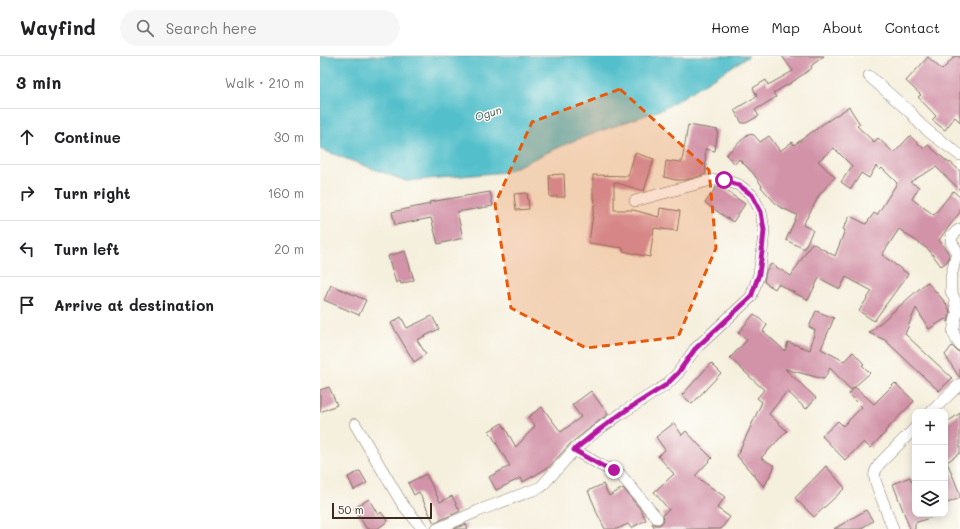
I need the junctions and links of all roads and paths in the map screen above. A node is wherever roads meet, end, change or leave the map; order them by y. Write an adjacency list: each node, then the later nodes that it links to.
1 (869, 76): 2 (street)
2 (960, 155)
3 (635, 201): 10 (street)
4 (960, 229): 5 (street)
5 (960, 345)
6 (960, 384): 7 (street)
7 (934, 409)
8 (355, 424): 12 (street)
9 (912, 431): 14 (street)
10 (574, 450): 11 (street); 13 (street)
11 (657, 518)
12 (423, 529)
13 (437, 529)
14 (893, 529)

